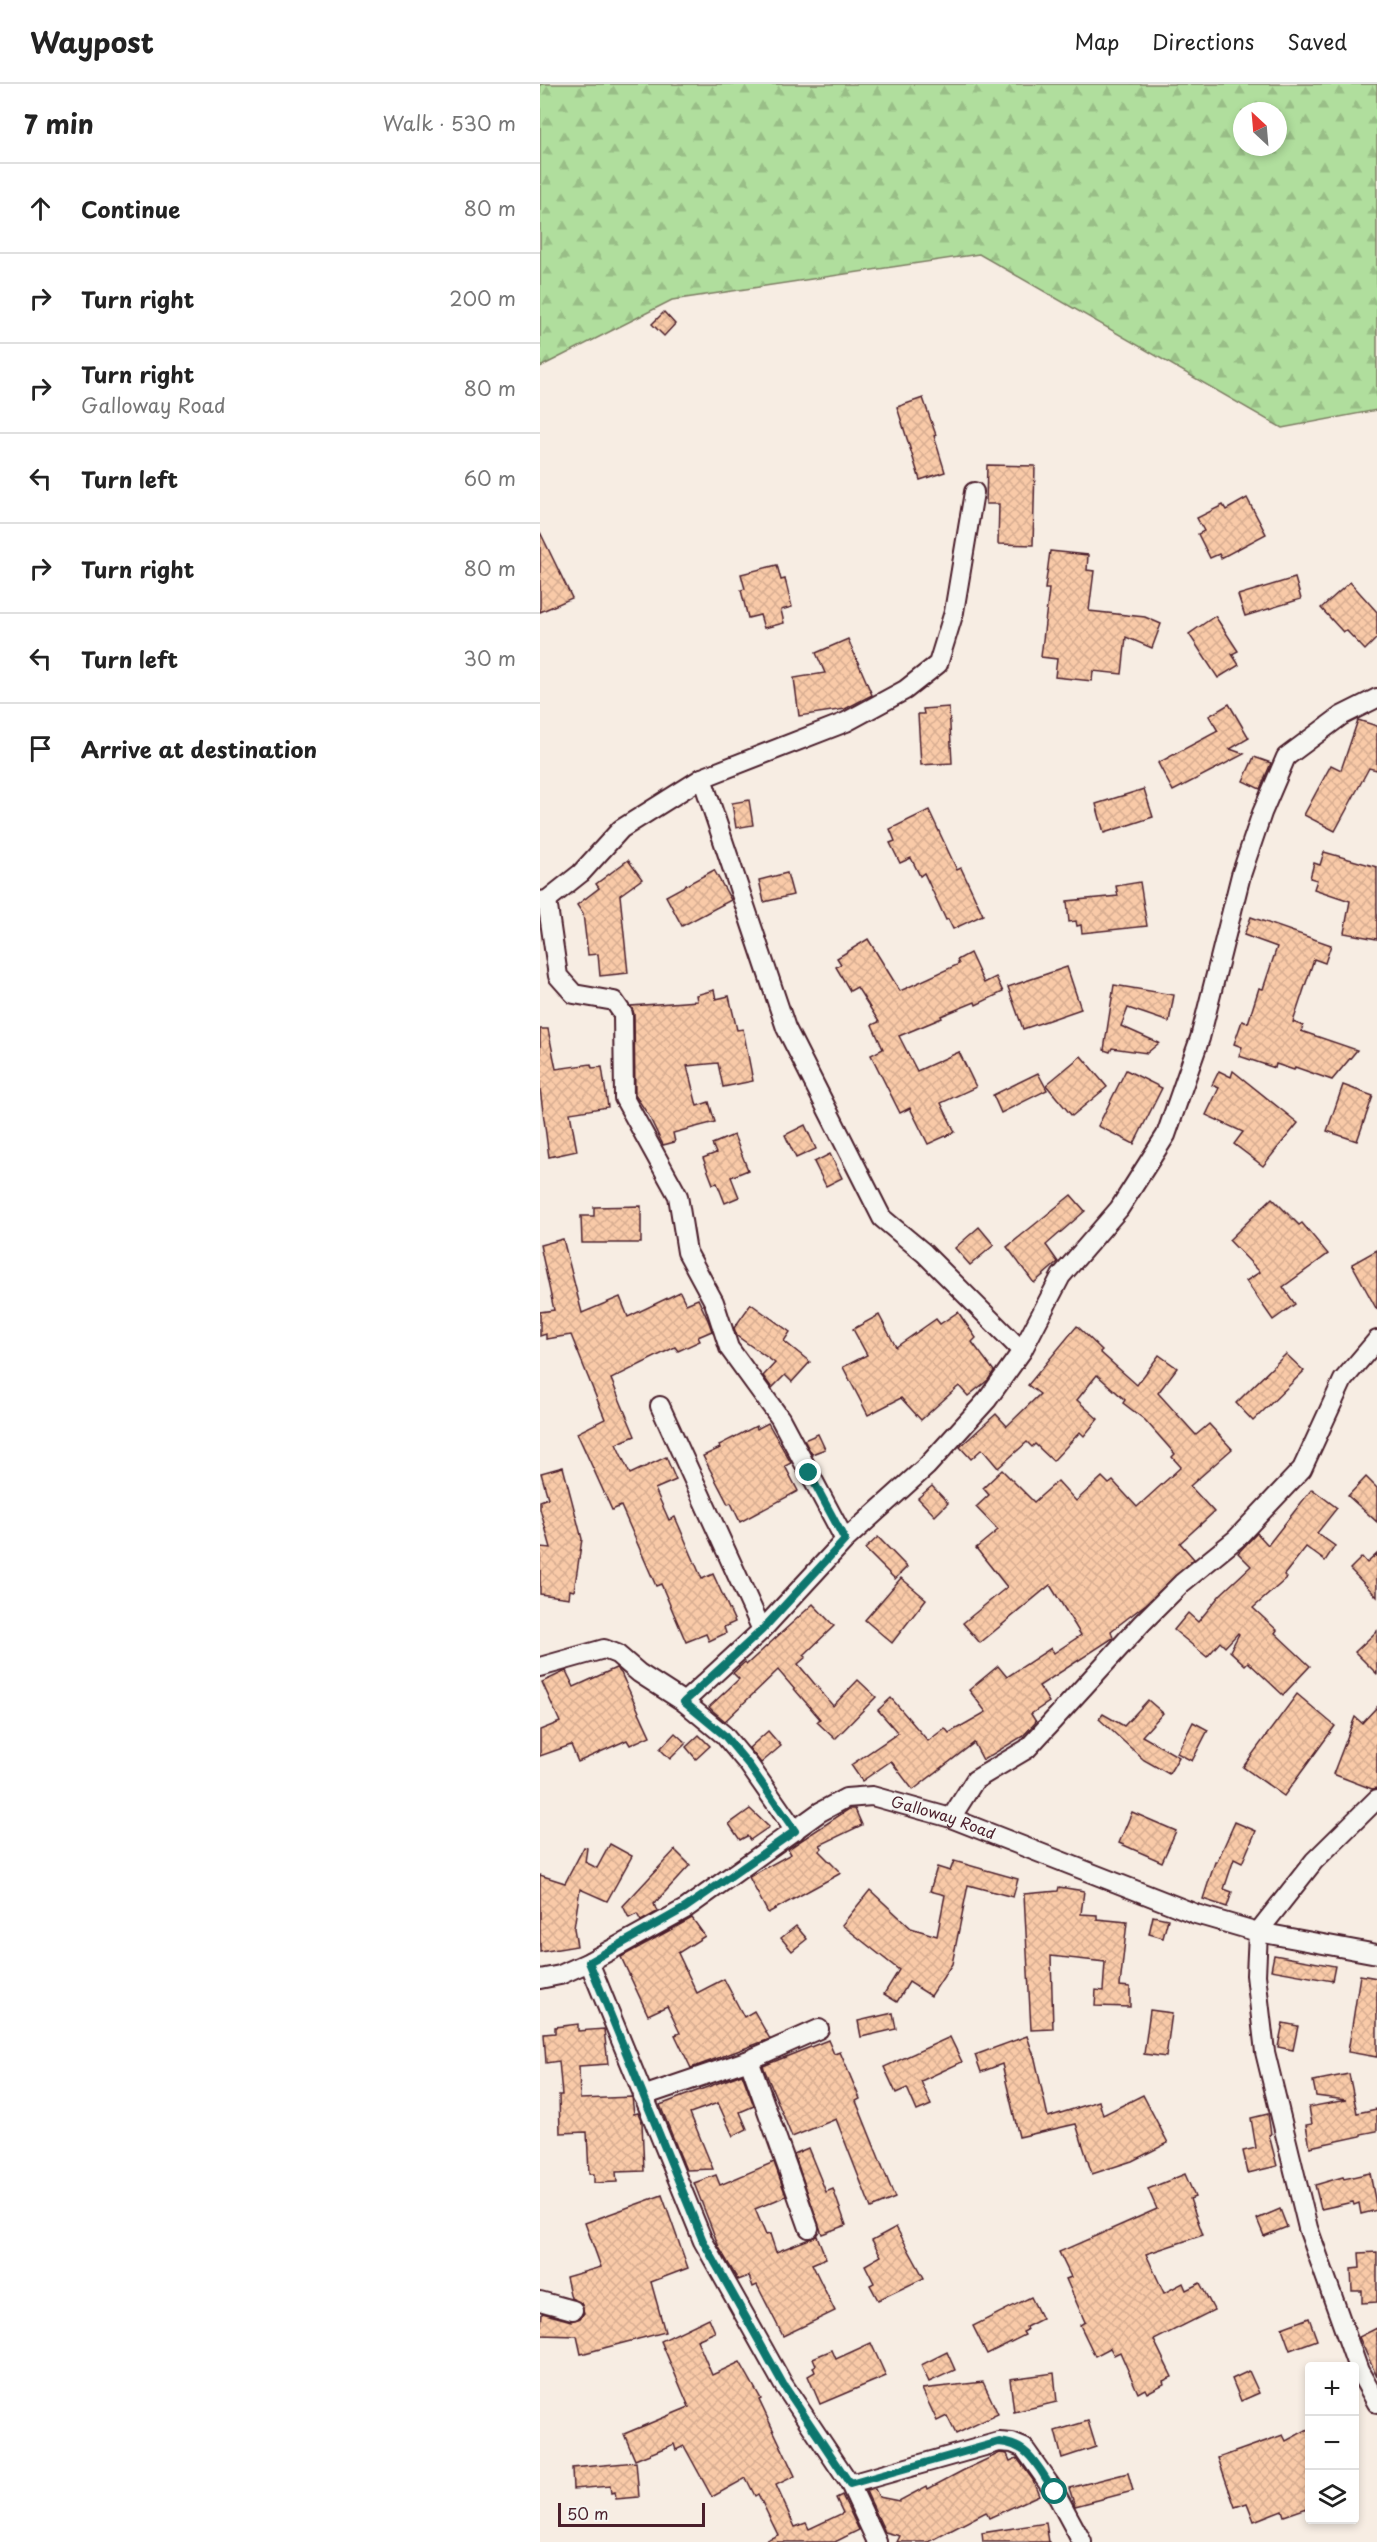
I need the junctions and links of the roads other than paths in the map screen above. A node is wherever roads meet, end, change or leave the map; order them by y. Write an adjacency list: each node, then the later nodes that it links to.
1 (974, 492): 3 (street)
2 (1377, 698): 6 (street)
3 (702, 778): 4 (street); 6 (street)
4 (544, 901): 8 (street)
5 (1377, 1340): 13 (street)
6 (1023, 1351): 8 (street)
7 (660, 1406): 9 (street)
8 (845, 1540): 9 (street)
9 (762, 1630): 11 (street)
10 (540, 1667): 11 (street)
11 (684, 1702): 14 (street)
12 (1377, 1799): 15 (street)
13 (951, 1818): 14 (street, Galloway Road); 15 (street, Galloway Road)
14 (795, 1831): 17 (street, Galloway Road)
15 (1258, 1932): 16 (street, Galloway Road); 25 (street)
16 (1377, 1954)
17 (589, 1962): 18 (street, Galloway Road); 21 (street)
18 (540, 1979)
19 (819, 2029): 20 (street)
20 (749, 2060): 21 (street); 22 (street)
21 (643, 2096): 26 (street)
22 (809, 2228)
23 (540, 2301): 24 (street)
24 (573, 2310)
25 (1377, 2403)
26 (850, 2484): 27 (street); 28 (street)
27 (877, 2542)
28 (1083, 2542)

